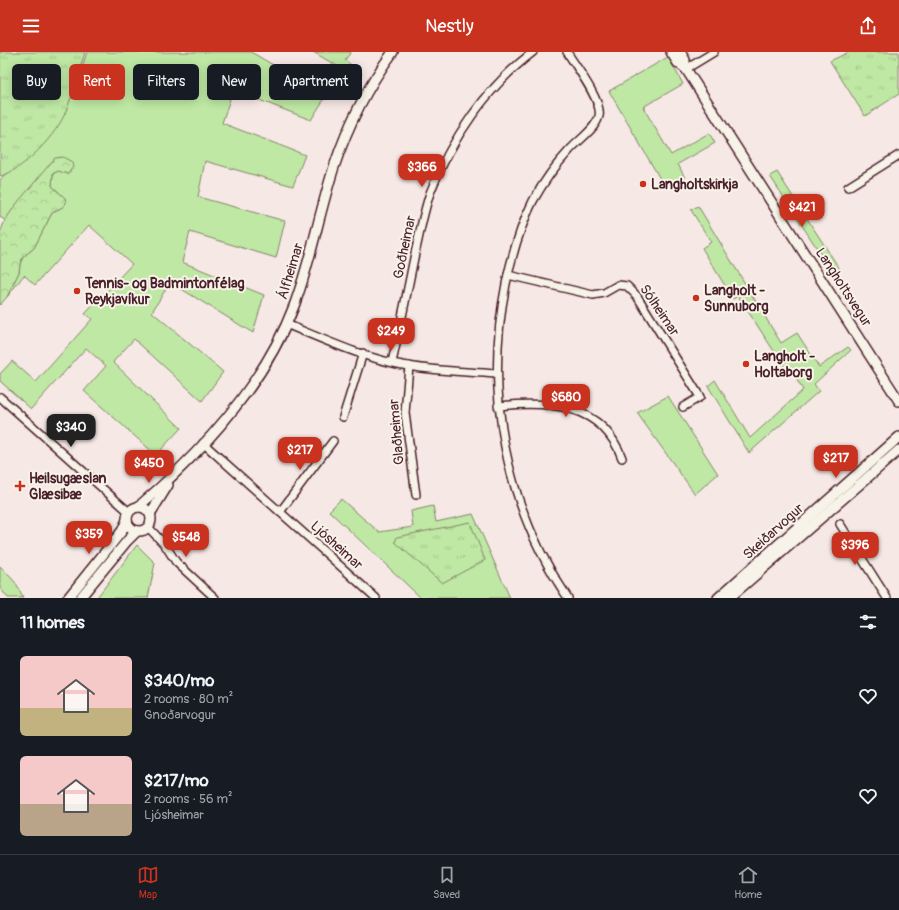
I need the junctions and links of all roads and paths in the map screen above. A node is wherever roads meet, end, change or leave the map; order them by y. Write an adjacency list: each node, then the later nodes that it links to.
1 (393, 52): 11 (street, Álfheimar)
2 (533, 52): 13 (street, Goðheimar)
3 (567, 52): 10 (street)
4 (671, 52): 7 (street, Langholtsvegur)
5 (680, 52): 7 (street, Langholtsvegur)
6 (714, 52): 7 (street)
7 (686, 69): 17 (street, Langholtsvegur)
8 (899, 155): 9 (street)
9 (848, 187)
10 (508, 275): 15 (street); 19 (street, Sólheimar)
11 (286, 324): 12 (street); 23 (street, Álfheimar)
12 (362, 353): 13 (street); 20 (street)
13 (392, 362): 14 (street)
14 (409, 366): 15 (street); 27 (street, Glaðheimar)
15 (497, 374): 18 (street)
16 (0, 397): 31 (street)
17 (899, 401)
18 (498, 406): 25 (street); 39 (street)
19 (683, 408)
20 (344, 417)
21 (899, 437): 40 (street, Skeiðarvogur)
22 (333, 441): 29 (street)
23 (203, 444): 26 (street, Álfheimar); 29 (street, Ljósheimar)
24 (899, 450): 41 (street, Skeiðarvogur)
25 (622, 458)
26 (174, 476): 28 (street, Álfheimar); 30 (street, Álfheimar)
27 (416, 495)
28 (138, 507): 30 (street); 31 (street)
29 (280, 512): 38 (street, Ljósheimar)
30 (150, 514): 33 (street)
31 (128, 516): 34 (street); 35 (street)
32 (840, 524): 42 (street)
33 (148, 527): 34 (street); 37 (street)
34 (137, 531): 36 (street)
35 (68, 598)
36 (80, 598)
37 (215, 598)
38 (376, 598)
39 (568, 598)
40 (718, 598)
41 (729, 598)
42 (887, 598)

